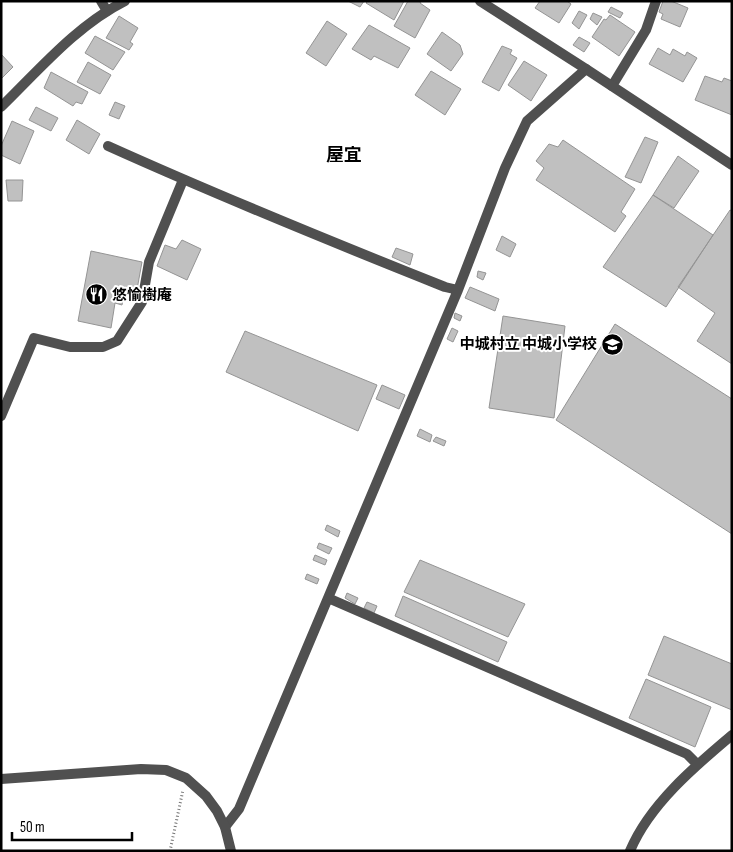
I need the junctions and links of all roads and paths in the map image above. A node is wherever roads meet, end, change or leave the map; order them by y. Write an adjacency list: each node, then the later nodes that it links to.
1 (101, 1): 5 (street)
2 (125, 1): 5 (street)
3 (480, 1): 6 (street)
4 (656, 1): 7 (street)
5 (107, 11): 8 (street)
6 (586, 69): 7 (street); 12 (street)
7 (612, 86): 10 (street)
8 (1, 107)
9 (108, 146): 11 (street)
10 (732, 165)
11 (182, 180): 12 (street); 13 (street)
12 (458, 290): 14 (street)
13 (1, 416)
14 (328, 598): 16 (street); 19 (street)
15 (732, 735): 16 (street)
16 (697, 764): 22 (street)
17 (186, 778): 18 (street); 19 (street); 20 (path)
18 (1, 779)
19 (225, 827): 21 (street)
20 (170, 851)
21 (231, 851)
22 (630, 851)

